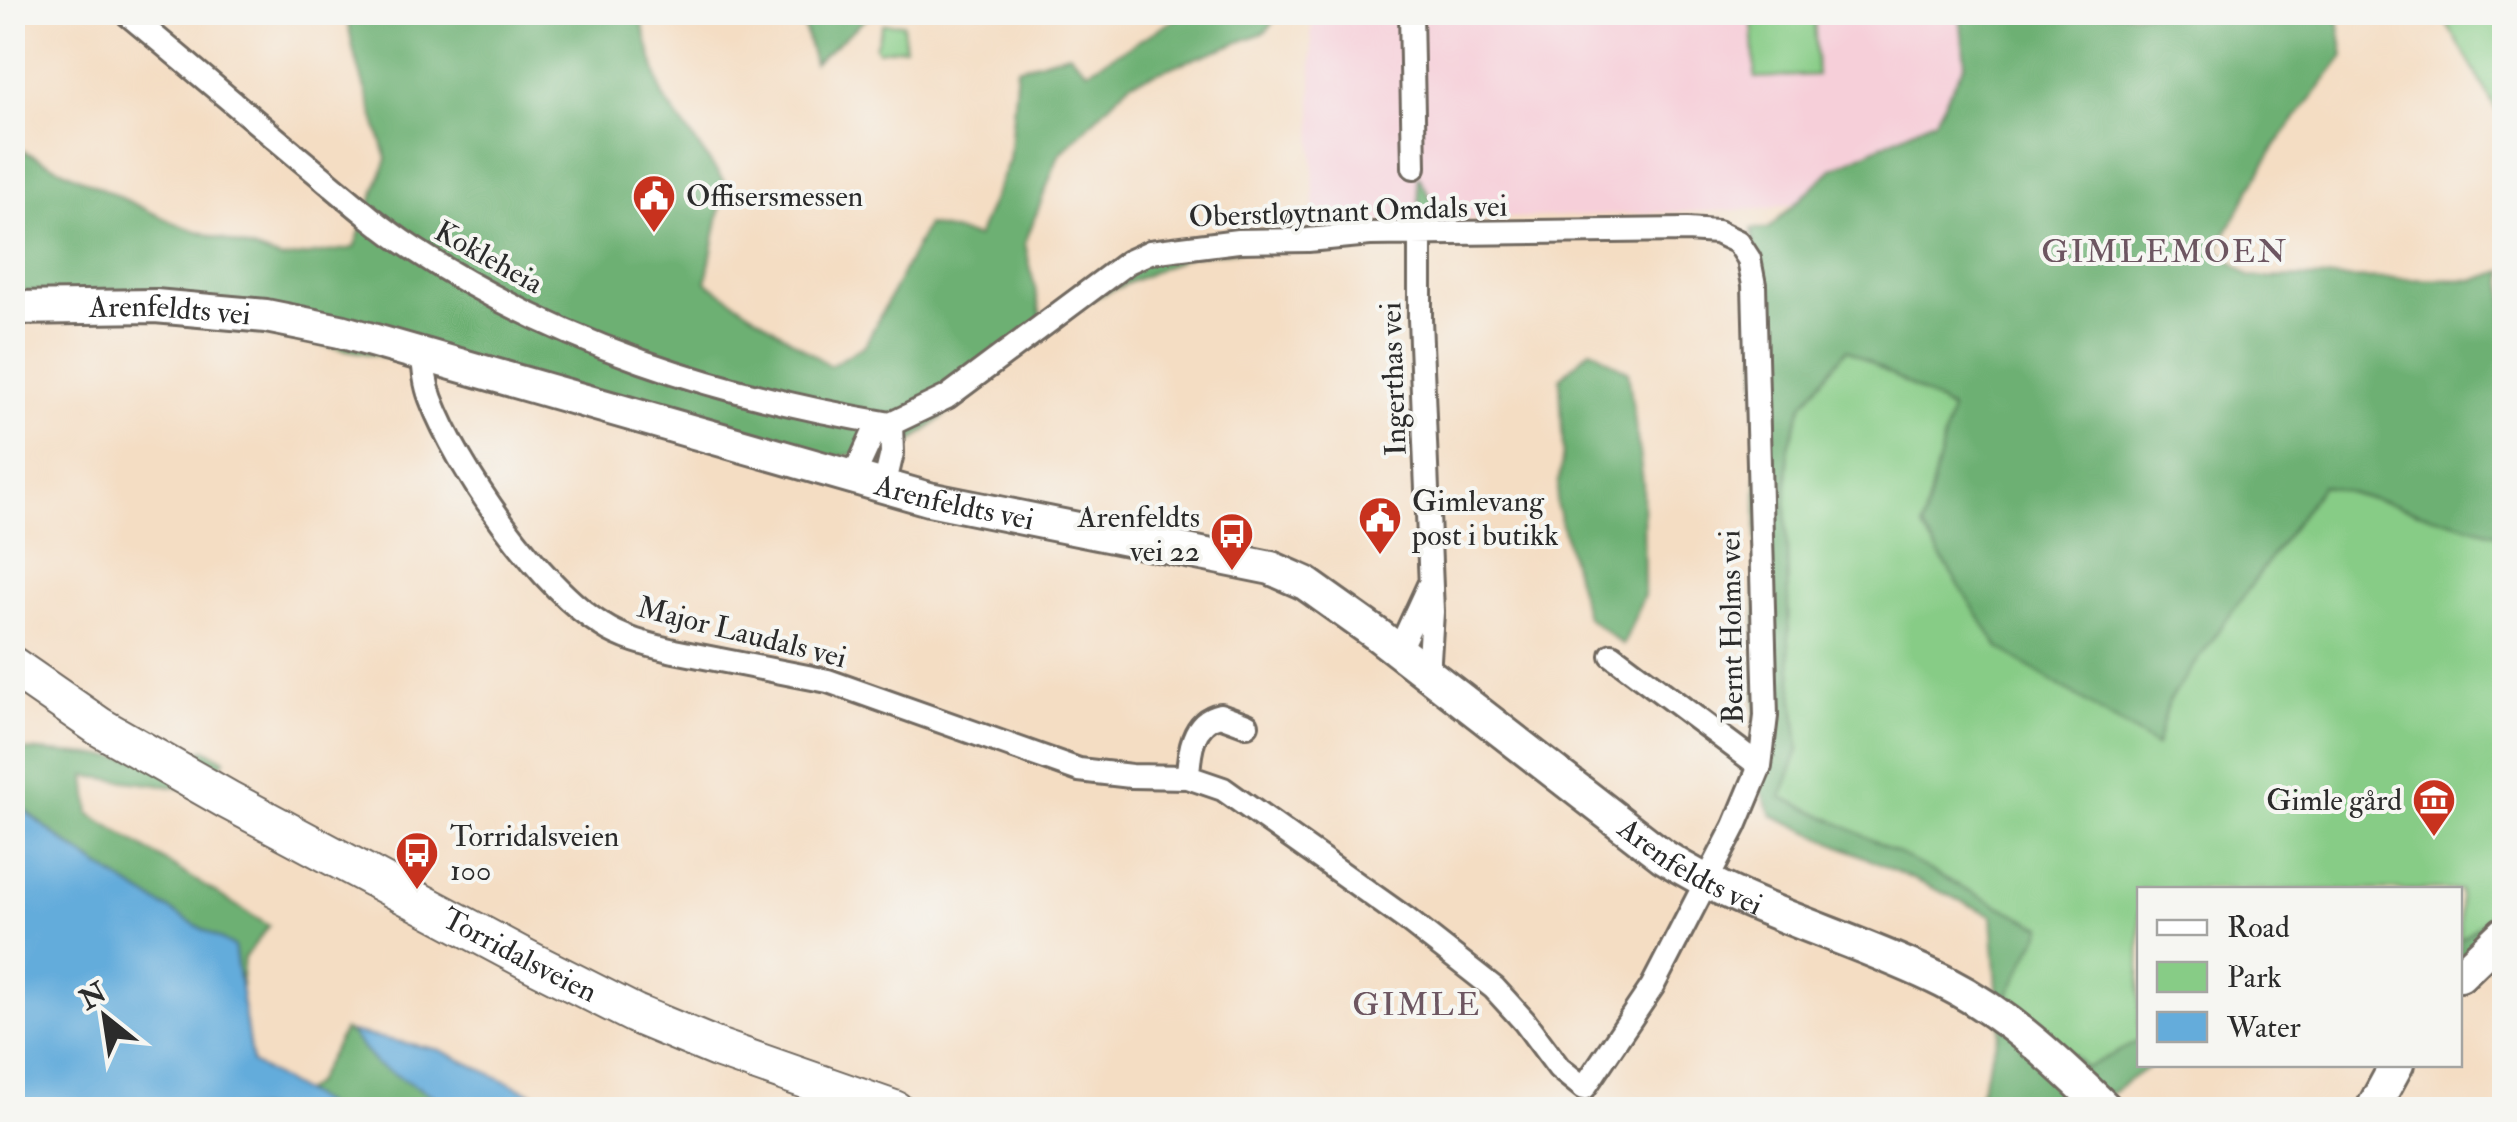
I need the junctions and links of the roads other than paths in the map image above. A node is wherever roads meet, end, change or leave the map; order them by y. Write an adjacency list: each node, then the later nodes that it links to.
1 (126, 12): 8 (street, Kokleheia)
2 (1411, 12): 3 (street)
3 (1414, 167)
4 (1420, 233): 5 (street, Oberstløytnant Omdals vei); 8 (street, Oberstløytnant Omdals vei); 10 (street, Ingerthas vei)
5 (1738, 242): 16 (street, Bernt Holms vei)
6 (12, 308): 7 (street, Arenfeldts vei)
7 (423, 354): 9 (street, Arenfeldts vei); 17 (street, Major Laudals vei)
8 (891, 424): 9 (street)
9 (869, 482): 11 (street, Arenfeldts vei)
10 (1429, 584): 11 (street, Ingerthas vei); 14 (street, Ingerthas vei)
11 (1398, 652): 14 (street, Arenfeldts vei)
12 (1612, 655): 16 (street)
13 (12, 666): 23 (main road, Torridalsveien)
14 (1428, 675): 18 (street, Arenfeldts vei)
15 (1247, 725): 17 (street)
16 (1760, 766): 18 (street, Bernt Holms vei)
17 (1188, 778): 22 (street, Major Laudals vei)
18 (1705, 884): 22 (street, Bernt Holms vei); 24 (street, Arenfeldts vei)
19 (2504, 933): 20 (street)
20 (2462, 973)
21 (2395, 1067): 25 (street)
22 (1584, 1088)
23 (894, 1110)
24 (2107, 1110)
25 (2372, 1110)

